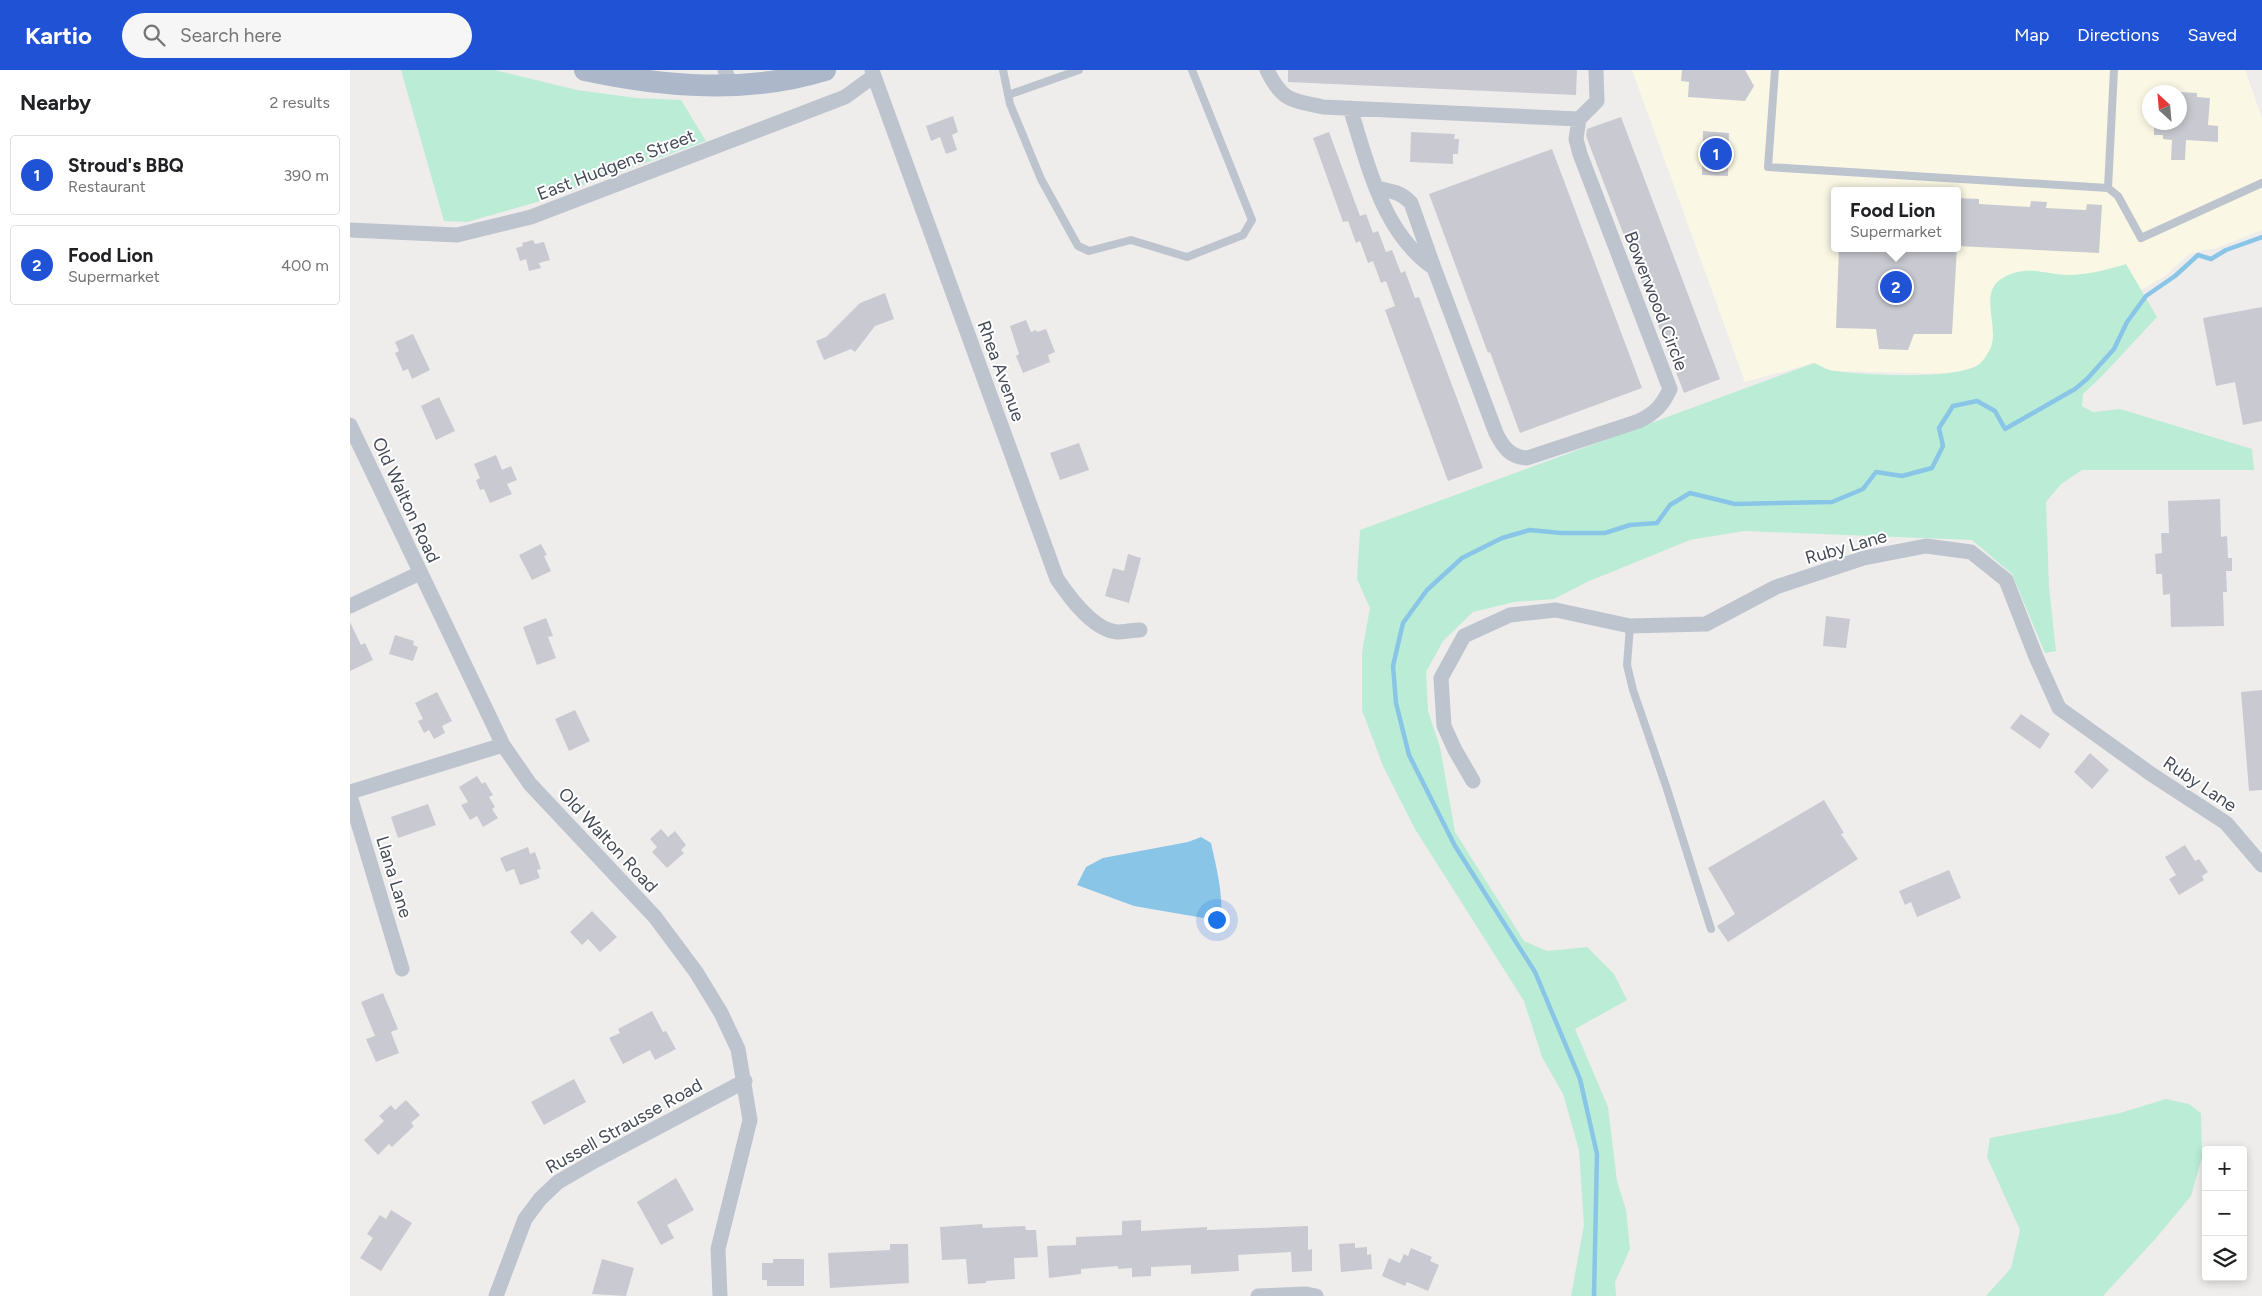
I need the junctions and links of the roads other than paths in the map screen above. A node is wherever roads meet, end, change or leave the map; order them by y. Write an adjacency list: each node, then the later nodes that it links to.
1 (585, 70): 12 (main road)
2 (685, 70): 14 (main road)
3 (825, 70): 13 (main road)
4 (1003, 70): 15 (lane)
5 (1079, 70): 15 (lane)
6 (1192, 70): 15 (lane)
7 (1267, 70): 16 (street)
8 (1596, 70): 17 (street)
9 (1775, 70): 20 (lane)
10 (2114, 70): 20 (lane)
11 (873, 73): 21 (street, East Hudgens Street); 27 (street, Rhea Avenue)
12 (637, 75): 14 (main road)
13 (728, 78): 14 (main road)
14 (665, 82)
15 (1008, 95)
16 (1350, 108): 17 (street); 19 (street)
17 (1579, 119): 22 (street, Bowerwood Circle)
18 (2262, 183): 20 (lane)
19 (1376, 188): 22 (street); 22 (street, Bowerwood Circle)
20 (2108, 188)
21 (350, 230)
22 (1434, 268)
23 (350, 425): 24 (street, Old Walton Road)
24 (420, 573): 25 (street); 28 (street, Old Walton Road)
25 (350, 606)
26 (1630, 626): 29 (street, Ruby Lane); 32 (street, Ruby Lane); 33 (lane)
27 (1140, 630)
28 (503, 745): 30 (street); 35 (street, Old Walton Road)
29 (1473, 781)
30 (350, 792)
31 (350, 796): 34 (street, Llana Lane)
32 (2262, 866)
33 (1711, 929)
34 (402, 969)
35 (745, 1081): 36 (street, Russell Strausse Road); 37 (street, Old Walton Road)
36 (496, 1296)
37 (720, 1296)
38 (1258, 1296): 39 (street)
39 (1316, 1296)

